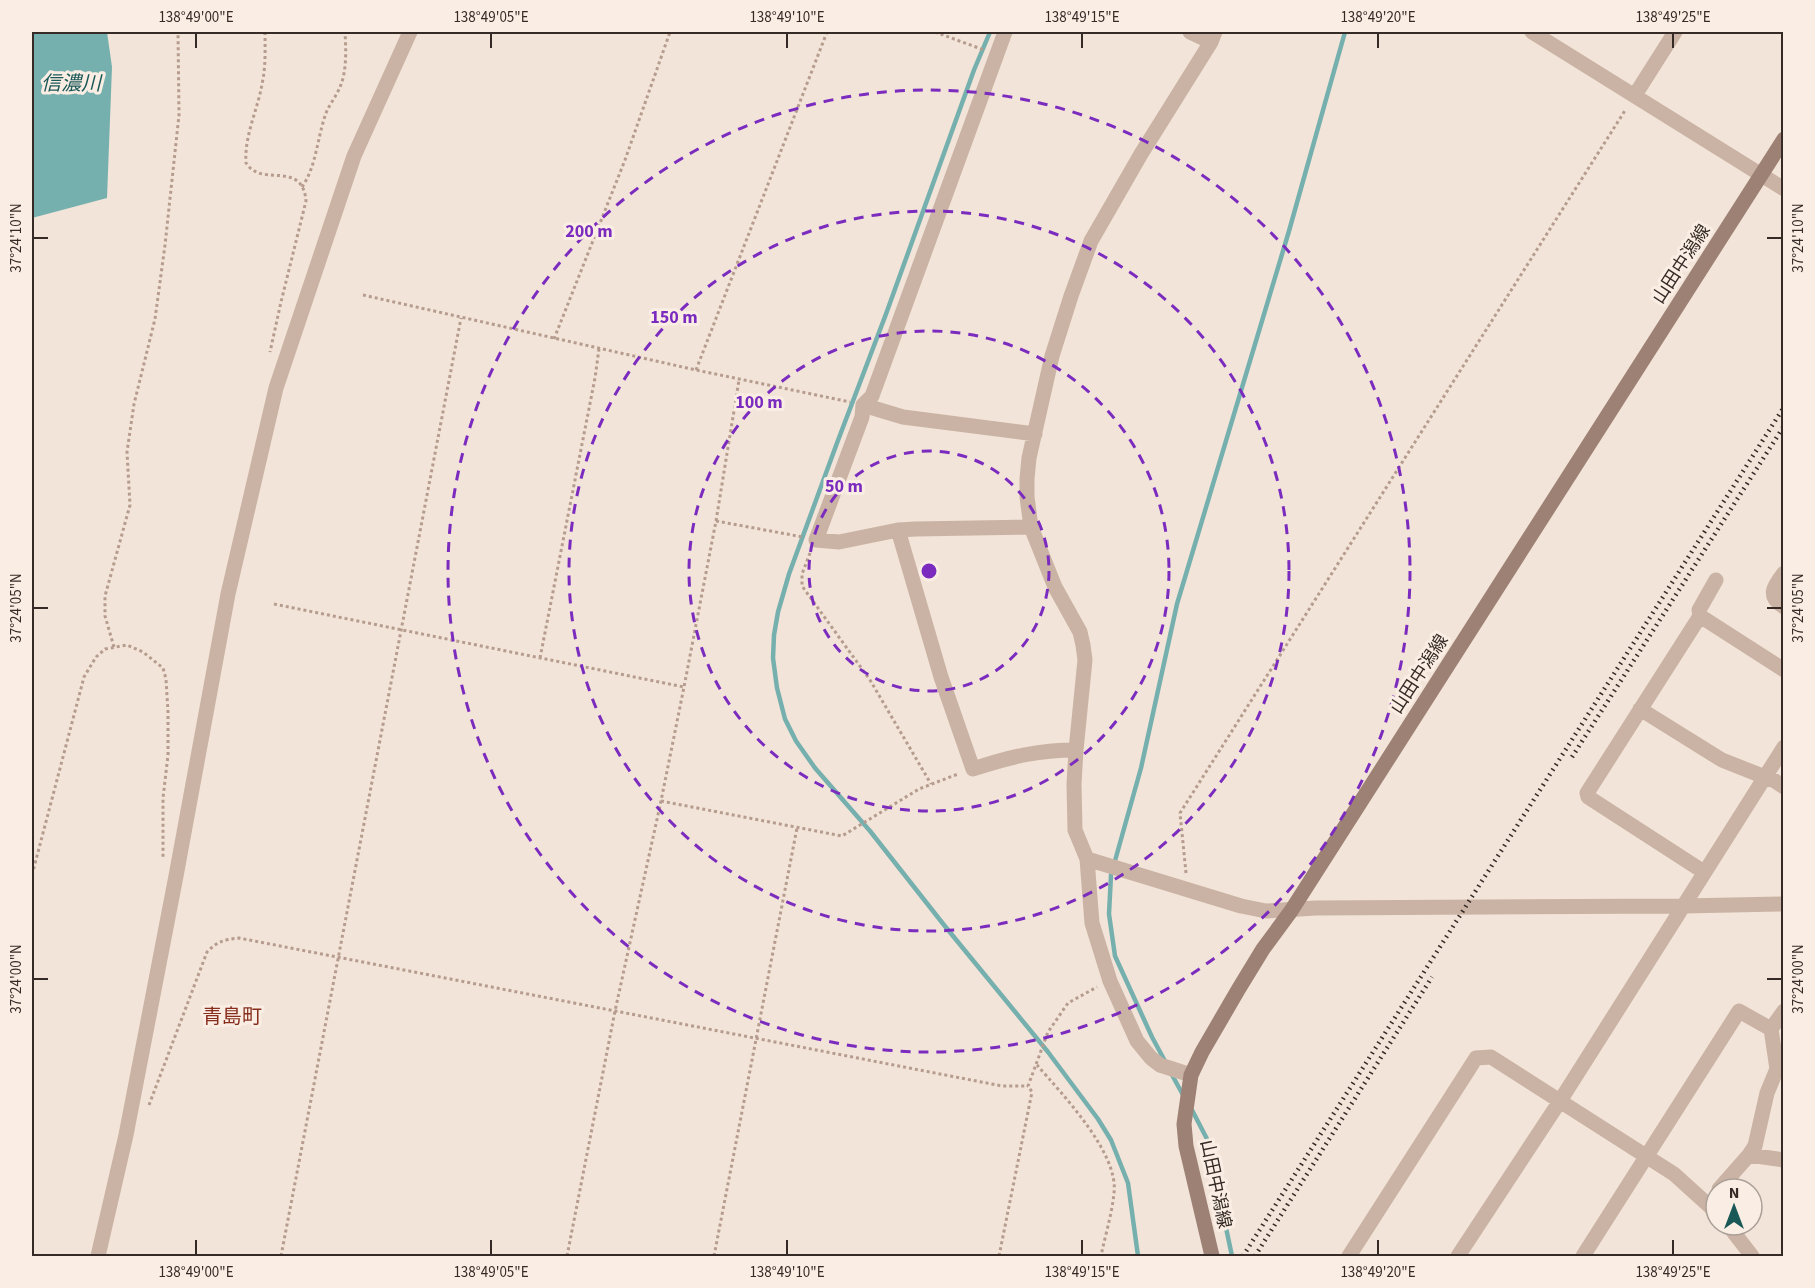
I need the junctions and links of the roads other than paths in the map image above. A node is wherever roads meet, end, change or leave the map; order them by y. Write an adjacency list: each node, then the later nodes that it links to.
1 (410, 32): 41 (street)
2 (1005, 32): 11 (street)
3 (1190, 32): 6 (street)
4 (1532, 32): 7 (street)
5 (1675, 32): 7 (street)
6 (1213, 37): 12 (street)
7 (1635, 95): 9 (street)
8 (1784, 139): 9 (main road, 山田中潟線)
9 (1761, 174): 10 (street); 29 (main road, 山田中潟線)
10 (1784, 189)
11 (863, 405): 12 (street); 14 (street)
12 (1035, 434): 13 (street)
13 (1031, 527): 14 (street); 22 (street)
14 (898, 530): 22 (street)
15 (1784, 573): 17 (street)
16 (1716, 580): 18 (street)
17 (1784, 607)
18 (1700, 616): 19 (street); 20 (street)
19 (1784, 670)
20 (1640, 709): 23 (street); 26 (street)
21 (1784, 747): 23 (street)
22 (1076, 750): 25 (street)
23 (1765, 777): 24 (street); 26 (street)
24 (1784, 787)
25 (1087, 859): 29 (street); 32 (street)
26 (1704, 872): 28 (street)
27 (1784, 904): 28 (street)
28 (1683, 906): 29 (street); 34 (street)
29 (1291, 910): 32 (main road, 山田中潟線)
30 (1784, 1011): 31 (street)
31 (1771, 1029): 33 (street); 35 (street)
32 (1191, 1075): 42 (main road, 山田中潟線)
33 (1778, 1083): 36 (street)
34 (1560, 1101): 35 (street); 43 (street); 44 (street)
35 (1647, 1155): 39 (street); 45 (street)
36 (1749, 1155): 37 (street); 38 (street)
37 (1784, 1160)
38 (1732, 1177)
39 (1704, 1192)
40 (1737, 1237): 46 (street)
41 (98, 1257)
42 (1212, 1257)
43 (1348, 1257)
44 (1458, 1257)
45 (1583, 1257)
46 (1752, 1257)

